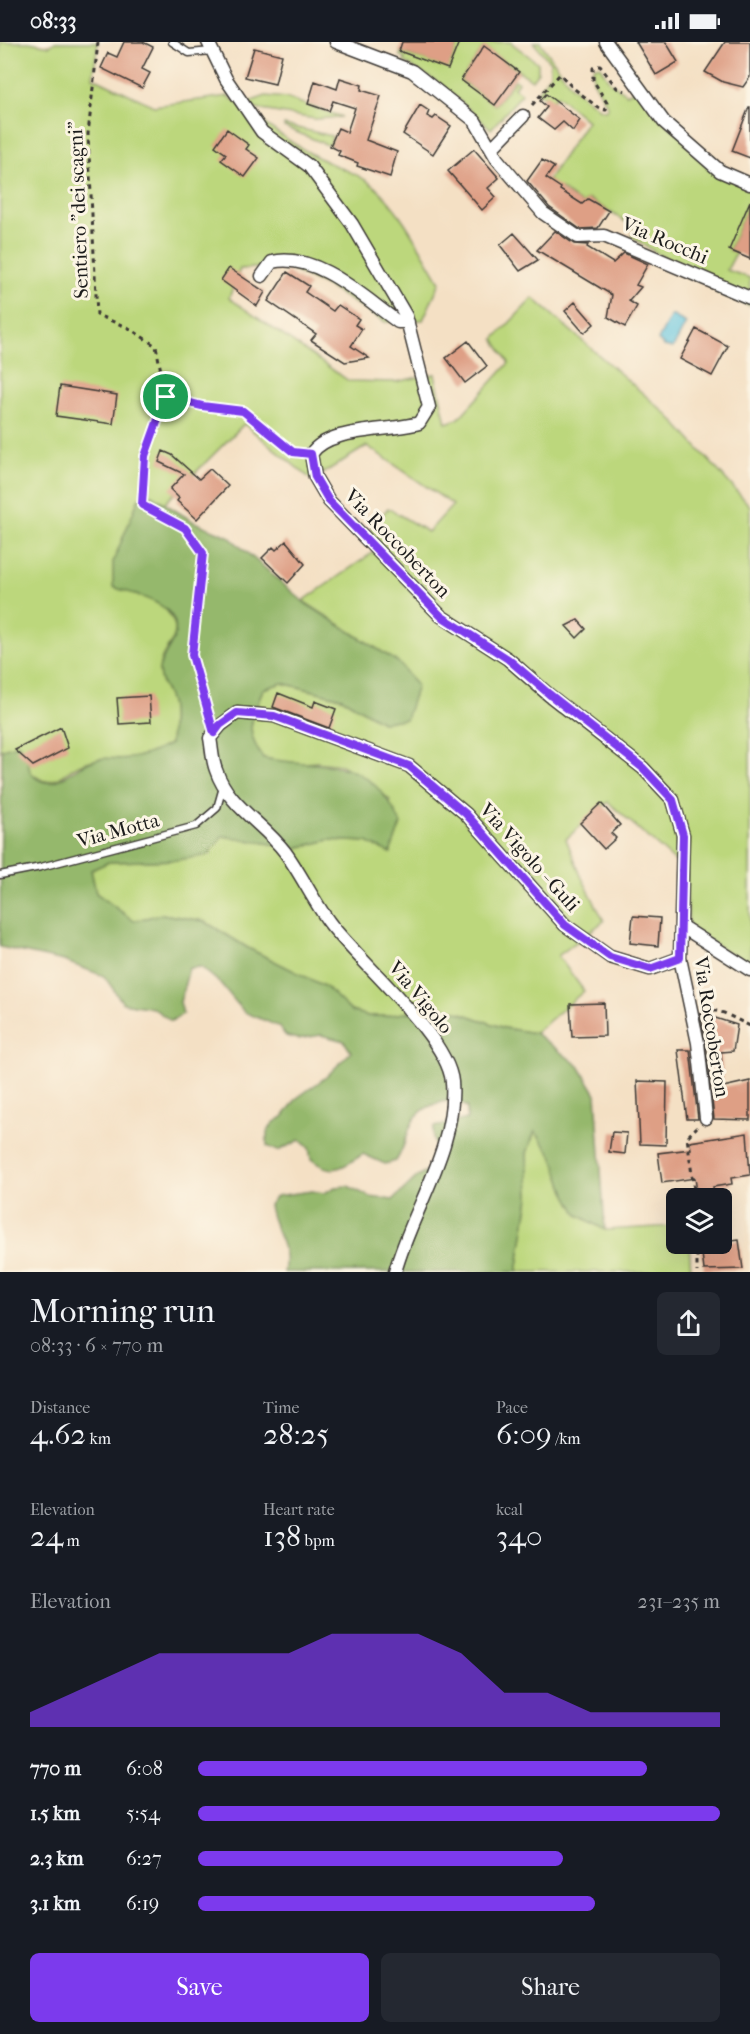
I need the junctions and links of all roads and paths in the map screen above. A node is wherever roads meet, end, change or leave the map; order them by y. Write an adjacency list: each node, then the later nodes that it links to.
1 (98, 42): 13 (path, Sentiero "dei scagni")
2 (172, 42): 5 (lane)
3 (336, 42): 8 (street, Via Rocchi)
4 (606, 42): 9 (street)
5 (210, 46): 12 (street)
6 (624, 90): 7 (path)
7 (523, 116): 8 (street)
8 (491, 149): 11 (street, Via Rocchi)
9 (750, 184)
10 (262, 276): 12 (street)
11 (750, 298)
12 (408, 322): 14 (street)
13 (166, 397): 14 (path); 15 (path)
14 (311, 454): 18 (street, Via Roccoberton)
15 (214, 733): 16 (street); 19 (street, Via Vigolo - Guli)
16 (224, 787): 17 (lane, Via Motta); 26 (street, Via Vigolo)
17 (0, 875)
18 (681, 926): 19 (street, Via Roccoberton); 20 (street)
19 (680, 958): 21 (street, Via Roccoberton)
20 (750, 970)
21 (691, 1004): 22 (path); 23 (street, Via Roccoberton)
22 (750, 1026)
23 (706, 1118): 24 (path)
24 (694, 1188)
25 (697, 1254): 27 (path)
26 (395, 1272)
27 (697, 1272)

